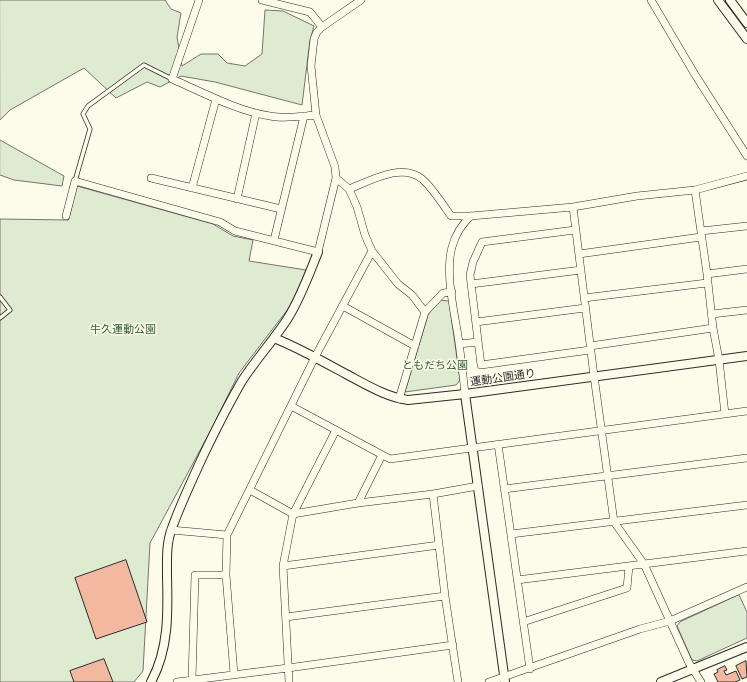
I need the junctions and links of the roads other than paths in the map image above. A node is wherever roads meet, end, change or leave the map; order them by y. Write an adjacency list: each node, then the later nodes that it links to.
1 (199, 0): 10 (street)
2 (262, 0): 8 (street)
3 (361, 0): 8 (street)
4 (651, 0): 15 (street)
5 (718, 0): 9 (street)
6 (730, 0): 7 (street)
7 (747, 23)
8 (322, 27): 13 (street)
9 (747, 39)
10 (172, 78): 11 (street); 19 (lane)
11 (216, 99): 12 (street); 20 (street)
12 (256, 113): 14 (street); 23 (street)
13 (316, 115): 14 (street); 18 (street)
14 (304, 116): 25 (street)
15 (747, 156)
16 (747, 176): 22 (street)
17 (150, 178): 20 (street)
18 (336, 178): 21 (street); 33 (street)
19 (75, 181): 26 (street); 31 (street)
20 (192, 188): 23 (street)
21 (349, 189): 27 (street); 32 (street)
22 (695, 190): 24 (street); 30 (street)
23 (237, 199): 25 (street)
24 (573, 207): 27 (street); 29 (street)
25 (281, 209): 31 (street)
26 (66, 216)
27 (471, 216): 40 (street)
28 (747, 226): 30 (street)
29 (576, 230): 34 (street); 39 (street)
30 (701, 234): 34 (street); 37 (street)
31 (274, 240): 33 (street)
32 (372, 251): 43 (street); 46 (street)
33 (318, 252): 51 (street)
34 (579, 254): 36 (street)
35 (747, 268): 37 (street)
36 (581, 270): 39 (street); 42 (street)
37 (707, 274): 38 (street)
38 (707, 283): 42 (street); 47 (street)
39 (471, 284): 49 (street)
40 (452, 292): 46 (street); 53 (street)
41 (0, 297): 48 (lane)
42 (584, 298): 44 (street)
43 (342, 306): 54 (street); 57 (street)
44 (585, 308): 49 (street); 55 (street)
45 (747, 310): 47 (street)
46 (425, 312): 54 (street)
47 (712, 314): 50 (street)
48 (0, 318)
49 (476, 322): 52 (street)
50 (713, 328): 55 (street); 58 (street)
51 (274, 338): 57 (street, 運動公園通り); 80 (street)
52 (478, 342): 53 (street); 55 (street)
53 (459, 344): 60 (street)
54 (415, 346): 61 (street)
55 (590, 348): 59 (street)
56 (747, 356): 58 (street, 運動公園通り)
57 (315, 357): 61 (street, 運動公園通り); 62 (street)
58 (719, 360): 59 (street, 運動公園通り); 64 (street)
59 (594, 376): 60 (street, 運動公園通り); 66 (street)
60 (465, 394): 61 (street, 運動公園通り); 68 (street)
61 (399, 399)
62 (291, 406): 65 (street); 74 (street)
63 (747, 411): 64 (street)
64 (726, 414): 66 (street)
65 (336, 430): 69 (street); 78 (street)
66 (602, 430): 67 (street); 71 (street)
67 (498, 444): 68 (street); 73 (street)
68 (472, 448): 69 (street); 72 (street)
69 (382, 455): 76 (street)
70 (747, 458): 71 (street)
71 (608, 476): 73 (street); 79 (street)
72 (478, 486): 75 (street); 102 (street)
73 (504, 488): 81 (street)
74 (250, 490): 78 (street); 82 (street)
75 (433, 494): 76 (street); 83 (street)
76 (358, 503): 78 (street)
77 (747, 505): 79 (street)
78 (293, 514): 86 (street)
79 (614, 522): 81 (street); 85 (street)
80 (171, 530): 82 (street); 103 (street)
81 (511, 534): 89 (street)
82 (227, 535): 88 (street)
83 (439, 545): 86 (street); 91 (street)
84 (747, 551): 85 (street)
85 (644, 564): 87 (street); 93 (street)
86 (283, 566): 92 (street)
87 (629, 566): 89 (street); 94 (street)
88 (226, 575): 100 (street); 101 (street)
89 (517, 580): 94 (street)
90 (747, 586): 93 (street)
91 (445, 596): 92 (street); 95 (street)
92 (286, 616): 97 (street)
93 (670, 621): 98 (street); 99 (street)
94 (523, 622): 98 (street)
95 (453, 645): 97 (street); 106 (street)
96 (747, 647): 99 (street)
97 (288, 668): 100 (street); 105 (street)
98 (530, 669): 102 (street)
99 (693, 669): 108 (street); 109 (street)
100 (234, 674): 101 (street)
101 (192, 680): 104 (street)
102 (504, 680): 107 (street)
103 (152, 682)
104 (177, 682)
105 (289, 682)
106 (458, 682)
107 (489, 682)
108 (661, 682)
109 (700, 682)

